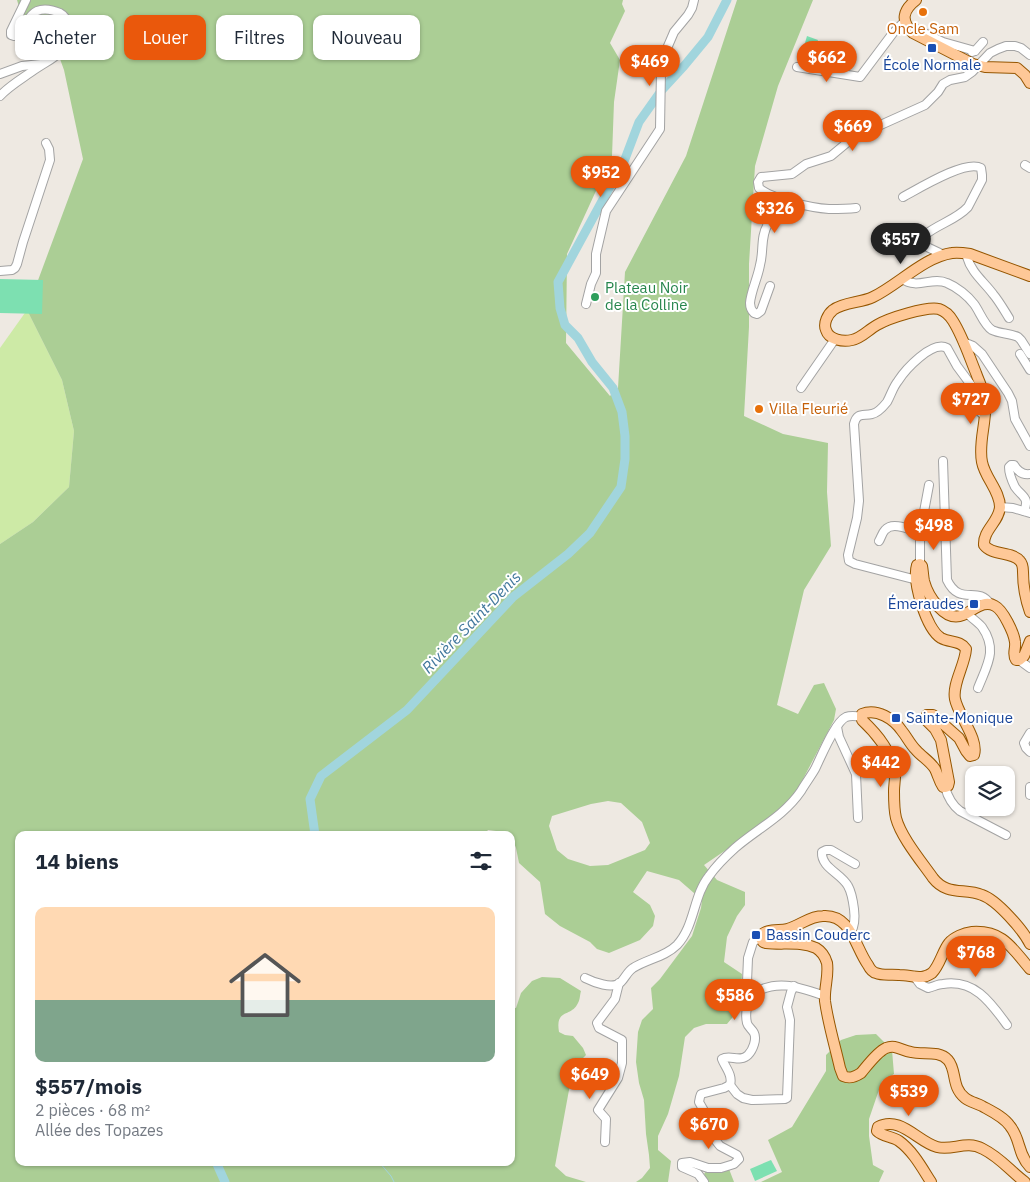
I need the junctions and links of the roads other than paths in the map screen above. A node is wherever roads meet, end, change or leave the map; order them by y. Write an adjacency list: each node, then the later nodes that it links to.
1 (26, 0): 9 (street)
2 (694, 0): 25 (street)
3 (916, 0): 4 (main road)
4 (907, 25): 6 (street); 8 (main road); 11 (street)
5 (983, 42): 6 (street)
6 (975, 51): 8 (street)
7 (1030, 55): 10 (street)
8 (959, 57): 10 (main road)
9 (45, 63): 12 (street); 14 (street)
10 (978, 66): 13 (main road); 17 (street)
11 (798, 67)
12 (0, 74)
13 (1030, 84)
14 (0, 96)
15 (46, 143): 21 (street)
16 (903, 197): 20 (street)
17 (792, 202): 18 (street); 24 (street)
18 (856, 208)
19 (970, 254): 20 (main road); 22 (main road); 26 (street)
20 (944, 255): 23 (main road)
21 (0, 271)
22 (1030, 276)
23 (902, 278): 27 (main road); 30 (street)
24 (770, 286)
25 (586, 304)
26 (1009, 318)
27 (835, 339): 28 (main road); 32 (street)
28 (963, 342): 33 (main road); 34 (street)
29 (1020, 354): 31 (street)
30 (1030, 354)
31 (1030, 370)
32 (801, 388)
33 (984, 416): 38 (main road); 43 (street)
34 (1029, 444)
35 (943, 461): 44 (street)
36 (1030, 474): 39 (street)
37 (928, 485): 40 (street)
38 (1000, 507): 39 (street); 45 (main road)
39 (1027, 512)
40 (920, 533): 41 (street); 42 (street)
41 (879, 541)
42 (920, 564): 43 (main road); 46 (main road)
43 (917, 580): 55 (main road)
44 (990, 604): 46 (main road); 48 (main road)
45 (1030, 612)
46 (967, 613): 50 (street)
47 (1030, 641): 48 (main road)
48 (1020, 660): 49 (street)
49 (1030, 668)
50 (978, 688)
51 (862, 717): 52 (street); 55 (main road); 63 (main road)
52 (837, 728): 58 (street); 67 (street)
53 (1030, 733): 54 (street)
54 (1030, 752)
55 (945, 787): 59 (street)
56 (1030, 787): 57 (street)
57 (1030, 795)
58 (858, 818)
59 (1006, 835)
60 (855, 864): 61 (street)
61 (851, 932): 62 (main road); 65 (main road)
62 (760, 937): 69 (street); 70 (main road)
63 (1030, 944)
64 (1030, 968): 65 (main road)
65 (914, 976): 71 (street)
66 (585, 978): 67 (street)
67 (619, 984): 73 (street)
68 (794, 986): 69 (street); 70 (street); 72 (street)
69 (753, 994): 72 (street)
70 (825, 996): 74 (main road)
71 (1007, 1025)
72 (730, 1085): 75 (street)
73 (605, 1142)
74 (1030, 1167)
75 (704, 1182)
76 (931, 1182): 77 (main road)
77 (1025, 1182)

